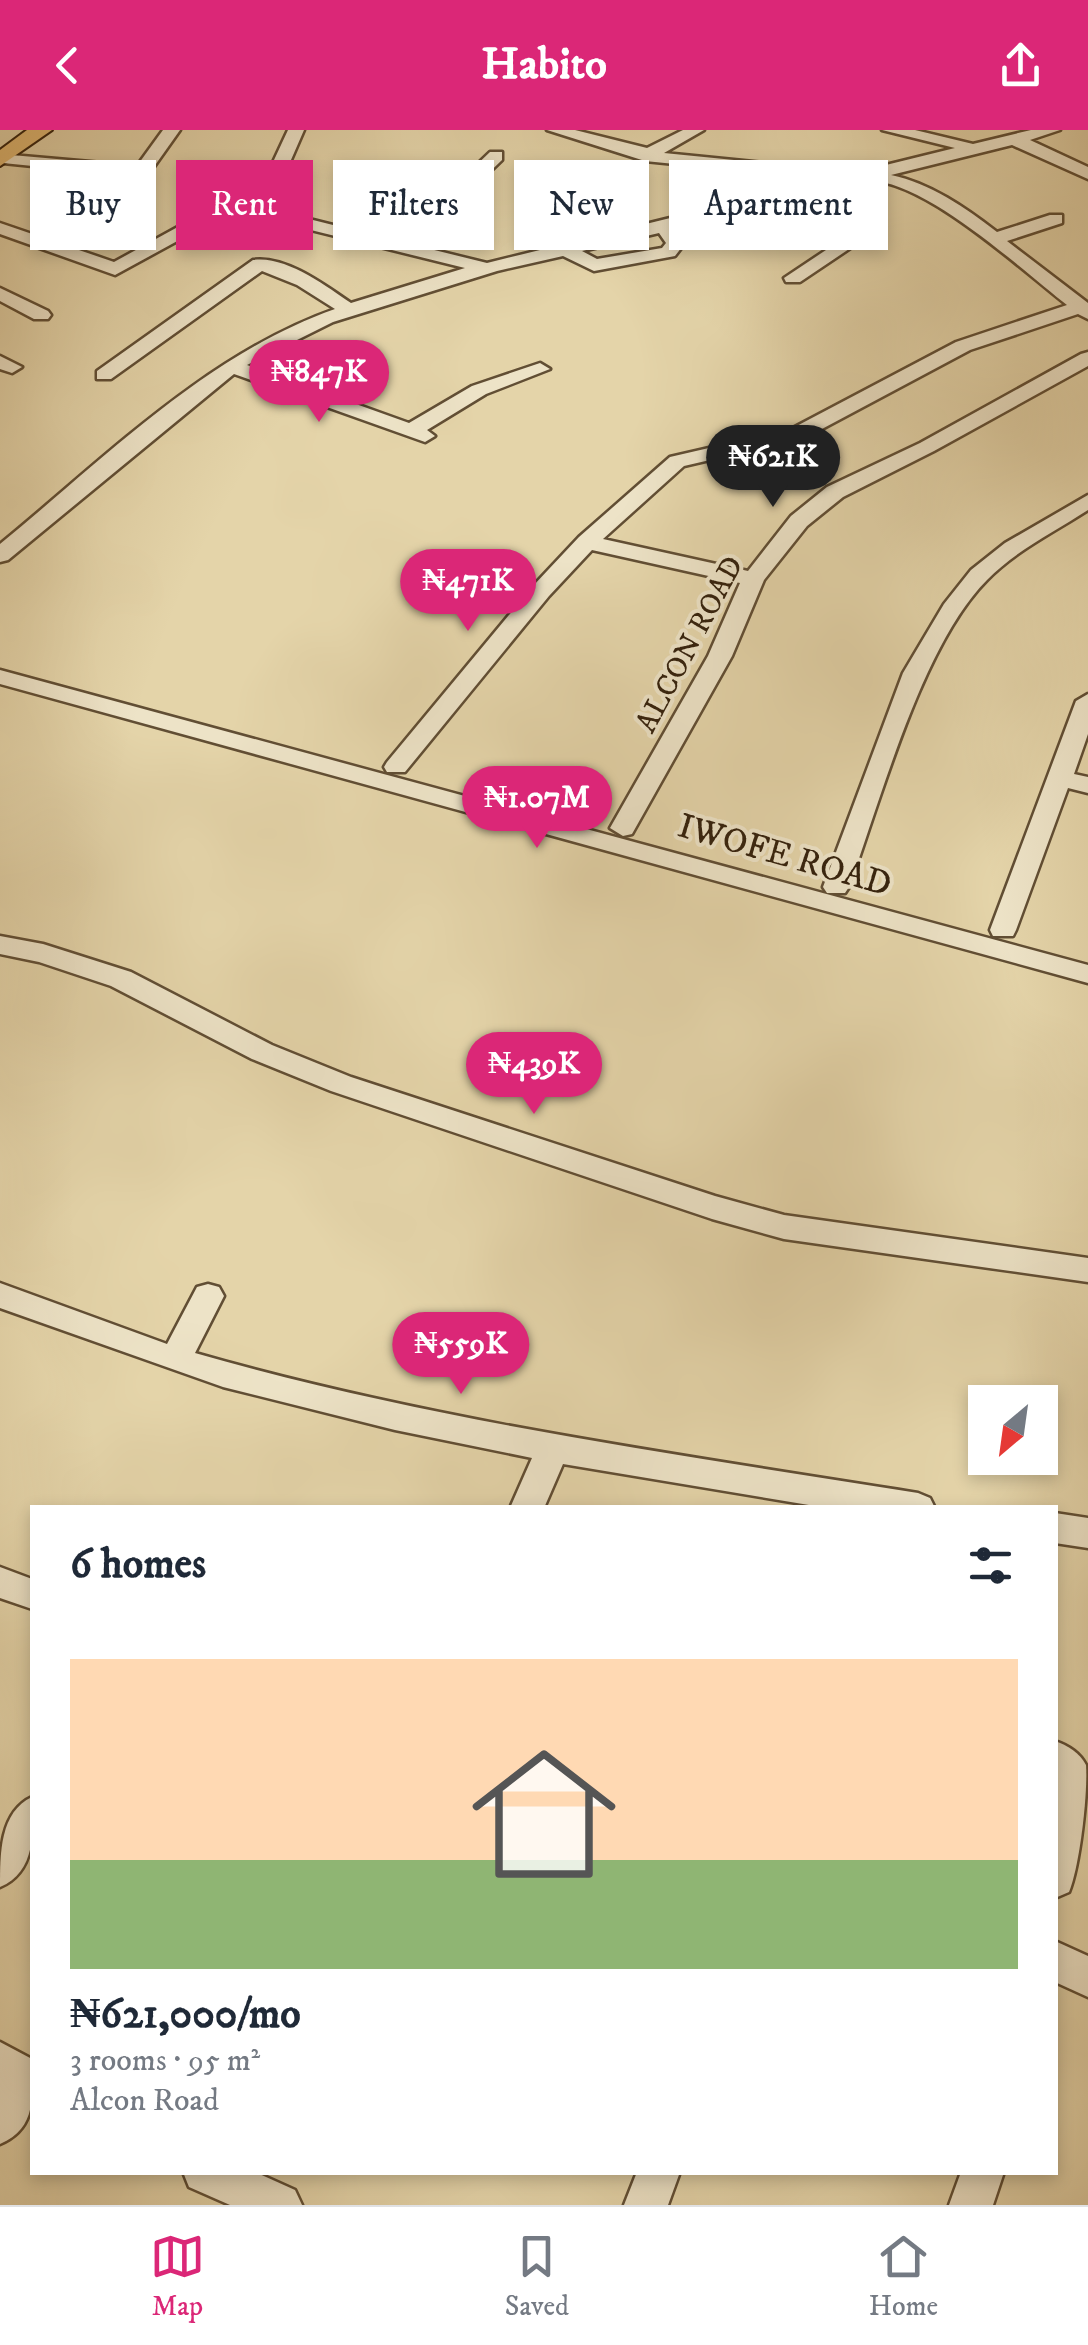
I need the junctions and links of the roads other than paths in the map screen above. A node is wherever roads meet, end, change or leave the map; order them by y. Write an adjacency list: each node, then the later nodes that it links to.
1 (41, 130): 12 (main road)
2 (172, 130): 13 (street)
3 (296, 130): 14 (street)
4 (555, 130): 11 (street)
5 (696, 130): 11 (street)
6 (895, 130): 9 (street)
7 (1052, 130): 8 (street)
8 (1013, 139): 9 (street); 19 (street)
9 (973, 147): 18 (street)
10 (496, 156): 15 (street)
11 (645, 156): 16 (street)
12 (1, 159): 17 (street)
13 (150, 160)
14 (282, 160)
15 (492, 160)
16 (673, 160)
17 (30, 162)
18 (888, 168)
19 (1088, 174)
20 (888, 180): 25 (street)
21 (1056, 219): 25 (street)
22 (669, 226): 28 (street)
23 (0, 228): 24 (street)
24 (176, 235)
25 (994, 239): 32 (street)
26 (417, 250): 28 (street)
27 (839, 250): 29 (street)
28 (488, 269): 31 (street)
29 (793, 278)
30 (0, 294): 33 (street)
31 (350, 310): 35 (street); 37 (street)
32 (1085, 310): 39 (street)
33 (41, 315)
34 (1088, 358): 41 (street, ALCON ROAD)
35 (231, 366): 36 (street); 40 (street)
36 (540, 369)
37 (104, 375)
38 (1088, 501): 49 (street)
39 (588, 542): 41 (street); 45 (street)
40 (0, 554)
41 (753, 579): 48 (street, ALCON ROAD)
42 (0, 659): 45 (street, IWOFE ROAD)
43 (0, 677): 53 (street, IWOFE ROAD)
44 (1088, 701): 46 (street)
45 (396, 767): 48 (street, IWOFE ROAD)
46 (1059, 778): 47 (street); 50 (street)
47 (1088, 785)
48 (623, 828): 49 (street, IWOFE ROAD)
49 (836, 887): 50 (street, IWOFE ROAD)
50 (1003, 930): 52 (street, IWOFE ROAD)
51 (0, 945): 54 (street)
52 (1088, 954)
53 (1088, 974)
54 (1088, 1270)
55 (0, 1295): 57 (street)
56 (208, 1296): 57 (street)
57 (176, 1358): 58 (street)
58 (554, 1447): 59 (street); 60 (street)
59 (528, 1505)
60 (900, 1505)
61 (1058, 1528): 62 (street)
62 (1088, 1533)
63 (0, 1582): 64 (street)
64 (30, 1593)
65 (1058, 1761): 67 (street)
66 (30, 1818): 68 (street)
67 (1058, 1867)
68 (0, 1868)
69 (1058, 1962): 70 (street)
70 (1088, 1977)
71 (0, 2063): 72 (street)
72 (30, 2081)
73 (30, 2085): 74 (street)
74 (0, 2123)
75 (211, 2175): 78 (street)
76 (658, 2175): 79 (street)
77 (982, 2175): 80 (street)
78 (280, 2205)
79 (646, 2205)
80 (971, 2205)

